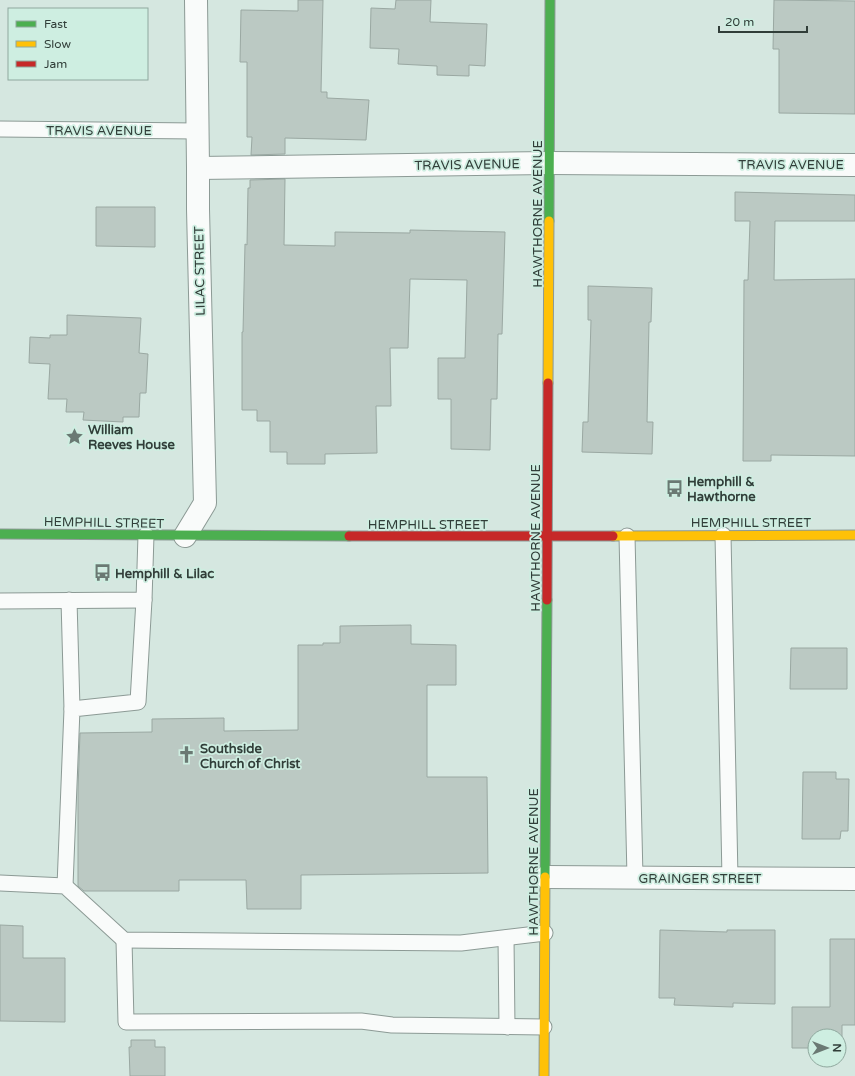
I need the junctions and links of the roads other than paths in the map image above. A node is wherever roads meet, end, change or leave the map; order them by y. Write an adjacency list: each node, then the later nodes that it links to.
1 (196, 0): 4 (street, LILAC STREET)
2 (550, 0): 5 (street, HAWTHORNE AVENUE)
3 (0, 129): 4 (lane, TRAVIS AVENUE)
4 (197, 131): 7 (street, LILAC STREET)
5 (550, 163): 6 (street, TRAVIS AVENUE); 7 (street, TRAVIS AVENUE); 14 (street, HAWTHORNE AVENUE)
6 (855, 165)
7 (198, 168): 12 (street, LILAC STREET)
8 (0, 534): 10 (street, HEMPHILL STREET)
9 (855, 534): 11 (street, HEMPHILL STREET)
10 (146, 535): 12 (street, HEMPHILL STREET); 16 (lane)
11 (723, 535): 13 (street, HEMPHILL STREET); 21 (lane)
12 (185, 536): 14 (street, HEMPHILL STREET)
13 (627, 536): 14 (street, HEMPHILL STREET); 20 (lane)
14 (548, 537): 19 (street, HAWTHORNE AVENUE)
15 (69, 600): 16 (lane); 17 (lane); 18 (lane)
16 (144, 600): 18 (lane)
17 (0, 601)
18 (72, 709): 24 (lane)
19 (546, 877): 20 (street, GRAINGER STREET); 25 (street, HAWTHORNE AVENUE)
20 (635, 877): 21 (street, GRAINGER STREET)
21 (730, 878): 22 (street, GRAINGER STREET)
22 (855, 879)
23 (0, 883): 24 (lane)
24 (65, 886): 27 (lane)
25 (545, 933): 26 (lane); 29 (street, HAWTHORNE AVENUE)
26 (506, 938): 27 (lane); 28 (lane)
27 (124, 940): 28 (lane)
28 (507, 1027): 29 (lane)
29 (544, 1027): 30 (street, HAWTHORNE AVENUE)
30 (544, 1076)

